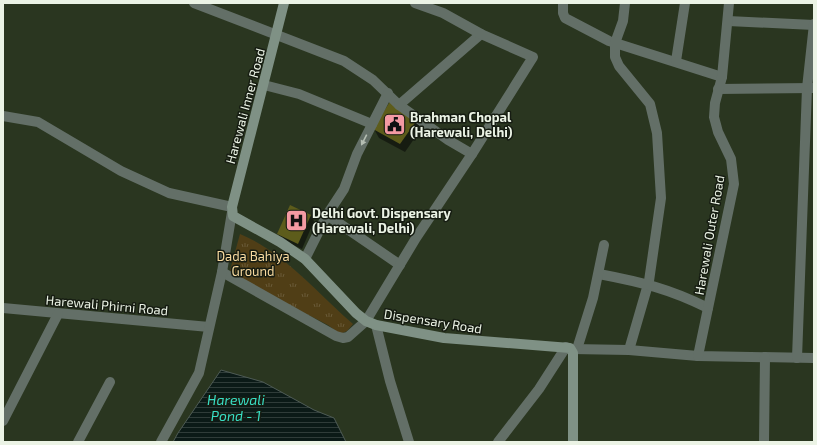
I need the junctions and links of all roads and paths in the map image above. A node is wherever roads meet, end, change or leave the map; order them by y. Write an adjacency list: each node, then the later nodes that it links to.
1 (194, 3): 10 (street)
2 (284, 3): 10 (street, Harewali Inner Road)
3 (415, 3): 11 (street)
4 (563, 3): 12 (street)
5 (625, 3): 12 (street)
6 (685, 3): 13 (street)
7 (729, 3): 8 (street, Harewali Outer Road)
8 (728, 21): 9 (street); 14 (street, Harewali Outer Road)
9 (814, 24): 16 (street)
10 (277, 34): 15 (street, Harewali Inner Road); 18 (street)
11 (481, 34): 19 (street); 22 (street)
12 (615, 43): 13 (street); 30 (street)
13 (676, 61): 14 (street)
14 (722, 77): 17 (street, Harewali Outer Road)
15 (264, 85): 21 (street); 23 (street, Harewali Inner Road)
16 (811, 88): 17 (street); 41 (street)
17 (718, 89): 32 (street, Harewali Outer Road)
18 (388, 93): 19 (street); 21 (street)
19 (399, 105): 22 (street)
20 (3, 116): 23 (street)
21 (372, 124): 24 (street, one-way to 24)
22 (472, 154): 27 (street)
23 (232, 212): 26 (street, Dispensary Road); 28 (street)
24 (327, 214): 26 (street); 27 (street)
25 (604, 245): 29 (street)
26 (304, 259): 34 (street, Dispensary Road)
27 (400, 265): 34 (street)
28 (222, 272): 34 (street); 36 (street)
29 (599, 274): 30 (street); 37 (street)
30 (648, 284): 32 (street); 38 (street)
31 (3, 308): 33 (street, Harewali Phirni Road)
32 (708, 308): 39 (street, Harewali Outer Road)
33 (58, 314): 36 (street, Harewali Phirni Road); 44 (street)
34 (366, 321): 35 (street, Dispensary Road)
35 (376, 325): 37 (street, Dispensary Road); 47 (street)
36 (209, 327): 46 (street)
37 (572, 349): 38 (street); 48 (street); 49 (street)
38 (629, 350): 39 (street)
39 (698, 356): 40 (street)
40 (765, 357): 41 (street); 50 (street)
41 (796, 358): 42 (street)
42 (814, 358)
43 (110, 382): 45 (street)
44 (3, 421)
45 (78, 442)
46 (161, 442)
47 (408, 442)
48 (498, 442)
49 (573, 442)
50 (764, 442)

